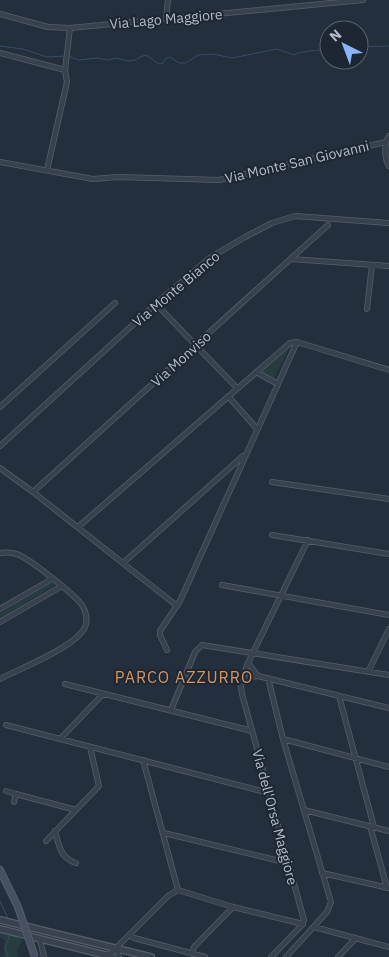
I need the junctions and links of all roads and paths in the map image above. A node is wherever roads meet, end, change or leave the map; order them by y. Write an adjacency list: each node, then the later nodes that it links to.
1 (168, 0): 4 (street)
2 (363, 0): 4 (street, Via Lago Maggiore)
3 (0, 14): 5 (street, Via Lago Maggiore)
4 (166, 19): 5 (street, Via Lago Maggiore)
5 (70, 28): 7 (street)
6 (0, 53): 7 (street)
7 (65, 70): 12 (street)
8 (389, 136): 9 (street)
9 (386, 142): 11 (street); 12 (street, Via Monte San Giovanni)
10 (0, 162): 12 (street, Via Monte San Giovanni)
11 (389, 166)
12 (47, 170)
13 (389, 224): 19 (street, Via Monte Bianco)
14 (328, 225): 15 (street, Via Monviso)
15 (291, 259): 16 (street); 22 (street, Via Monviso)
16 (372, 265): 17 (street); 20 (street)
17 (389, 266)
18 (115, 304): 28 (street)
19 (156, 304): 22 (street); 30 (street, Via Monte Bianco)
20 (367, 309)
21 (295, 342): 23 (street); 24 (street); 25 (street)
22 (196, 345): 26 (street); 36 (street, Via Monviso)
23 (389, 370)
24 (256, 372): 25 (street); 26 (street)
25 (278, 384): 29 (street)
26 (237, 388): 27 (street)
27 (228, 396): 29 (street); 38 (street)
28 (0, 406)
29 (257, 429): 31 (street)
30 (0, 446)
31 (245, 455): 43 (street); 48 (street)
32 (0, 468): 33 (street)
33 (5, 471): 34 (street); 36 (street)
34 (0, 475)
35 (272, 482): 37 (street)
36 (33, 492): 38 (street)
37 (389, 499)
38 (78, 527): 43 (street)
39 (272, 535): 40 (street)
40 (308, 540): 42 (street); 47 (street)
41 (0, 553): 44 (street)
42 (389, 554)
43 (123, 564): 48 (street)
44 (52, 579): 46 (street); 49 (street)
45 (222, 585): 47 (street)
46 (62, 586): 51 (street); 59 (street)
47 (281, 597): 50 (street); 54 (street)
48 (178, 606): 53 (street)
49 (0, 609)
50 (389, 615)
51 (0, 622)
52 (389, 628): 56 (street)
53 (166, 650)
54 (254, 652): 55 (street); 56 (street); 66 (street)
55 (248, 662): 58 (street); 61 (street)
56 (368, 672): 57 (street)
57 (389, 675)
58 (258, 676): 60 (street); 61 (street)
59 (0, 678)
60 (268, 678): 64 (street); 70 (street)
61 (242, 683): 68 (street, Via dell'Orsa Maggiore)
62 (65, 684): 63 (street)
63 (103, 694): 66 (street); 69 (street)
64 (339, 696): 65 (street); 72 (street)
65 (389, 708)
66 (170, 710): 68 (street)
67 (6, 725): 69 (street)
68 (252, 731): 77 (street, Via dell'Orsa Maggiore)
69 (60, 739): 71 (street)
70 (283, 739): 72 (street); 80 (street)
71 (90, 747): 73 (street); 79 (street)
72 (357, 758): 74 (street); 81 (street)
73 (143, 760): 77 (street); 84 (street)
74 (389, 766)
75 (6, 791): 76 (street)
76 (16, 794): 78 (street); 79 (street)
77 (269, 794): 86 (street, Via dell'Orsa Maggiore)
78 (14, 802)
79 (76, 810): 82 (street)
80 (304, 810): 81 (street); 89 (street)
81 (372, 827): 83 (street); 90 (street)
82 (55, 831): 85 (street); 87 (street)
83 (389, 831)
84 (164, 833): 86 (street); 91 (street)
85 (46, 841)
86 (288, 863): 94 (street, Via dell'Orsa Maggiore)
87 (76, 864)
88 (0, 870): 104 (main road, bridge)
89 (322, 872): 90 (street); 95 (street)
90 (388, 888)
91 (178, 890): 92 (street); 97 (street)
92 (233, 907): 94 (street); 102 (street)
93 (0, 920): 101 (street)
94 (303, 924): 110 (street)
95 (314, 927): 98 (street); 111 (street)
96 (0, 929): 99 (street)
97 (129, 935): 101 (street); 102 (street)
98 (356, 938): 100 (street); 112 (street)
99 (40, 940): 103 (street); 105 (street)
100 (389, 947)
101 (116, 948): 103 (street); 107 (street); 108 (street)
102 (192, 954): 109 (street)
103 (105, 955): 106 (street)
104 (35, 957)
105 (44, 957)
106 (113, 957)
107 (119, 957)
108 (151, 957)
109 (205, 957)
110 (271, 957)
111 (286, 957)
112 (338, 957)

